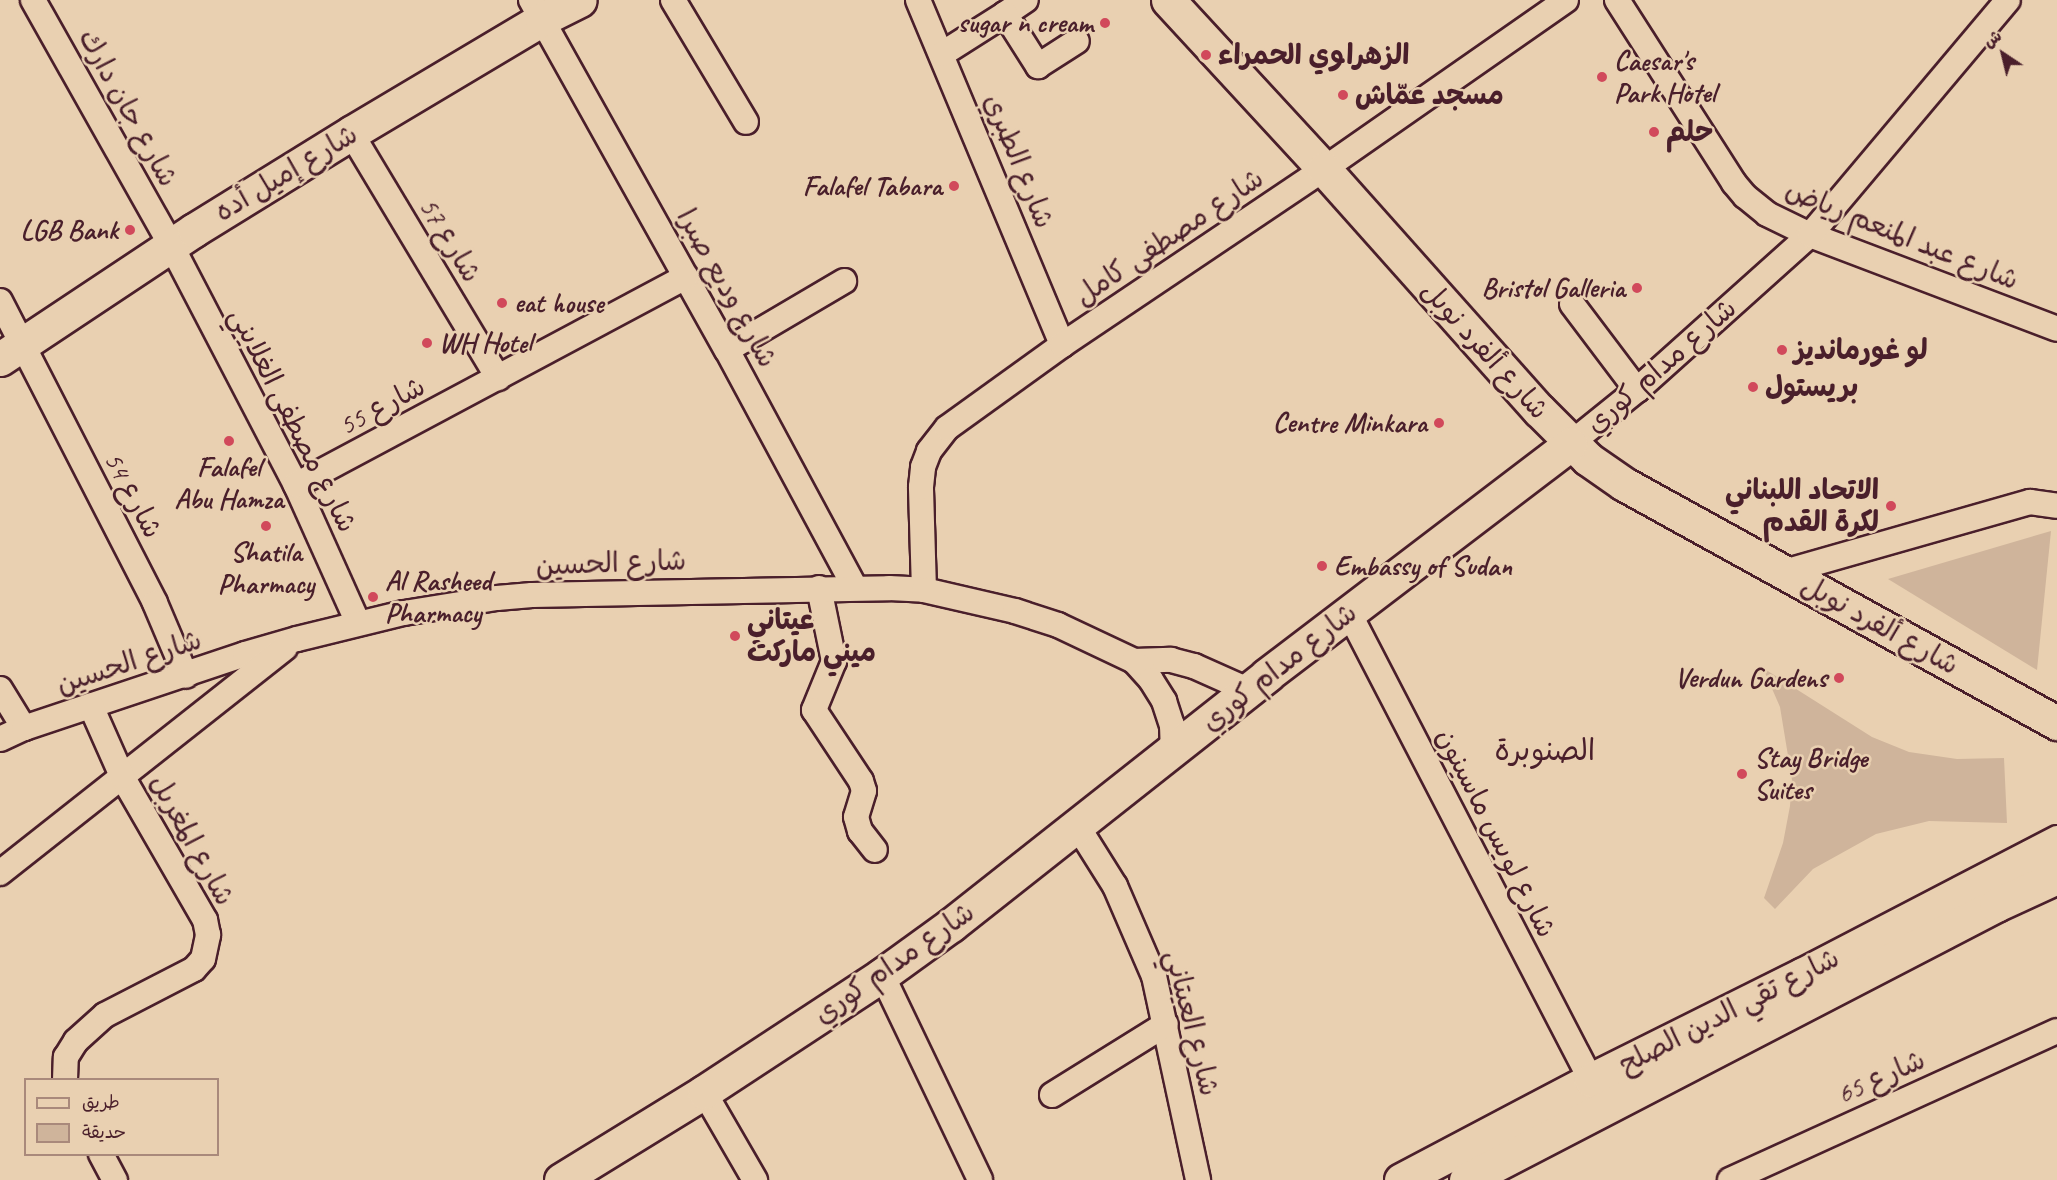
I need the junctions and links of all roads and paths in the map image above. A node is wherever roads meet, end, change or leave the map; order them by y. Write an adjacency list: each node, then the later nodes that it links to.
1 (33, 0): 18 (street, شارع جان دارك)
2 (580, 0): 10 (street, شارع إميل أده)
3 (673, 0): 14 (street)
4 (918, 0): 13 (street, شارع الطبري)
5 (1026, 0): 11 (street)
6 (1168, 0): 16 (street, شارع ألفرد نوبل)
7 (1566, 0): 16 (street, شارع مصطفى كامل)
8 (1617, 0): 17 (street, شارع عبد المنعم رياض)
9 (2008, 0): 17 (street, شارع مدام كوري)
10 (537, 10): 15 (street, شارع إميل أده); 19 (street, شارع وديع صبرا)
11 (1005, 14): 12 (street); 13 (street)
12 (1077, 41)
13 (942, 54): 24 (street, شارع الطبري)
14 (746, 122)
15 (351, 133): 18 (street, شارع إميل أده); 27 (street, شارع 57)
16 (1324, 169): 24 (street, شارع مصطفى كامل); 29 (street, شارع ألفرد نوبل)
17 (1810, 235): 23 (street, شارع عبد المنعم رياض); 28 (street, شارع مدام كوري)
18 (171, 245): 26 (street, شارع إميل أده); 30 (street, شارع مصطفى الغلايني)
19 (686, 277): 25 (street, شارع وديع صبرا); 27 (street, شارع 55)
20 (844, 280): 25 (street)
21 (0, 301): 26 (street, شارع 54)
22 (1572, 304): 28 (street)
23 (2057, 329)
24 (1062, 345): 35 (street, شارع مصطفى كامل)
25 (727, 350): 34 (street, شارع وديع صبرا)
26 (10, 352): 40 (street, شارع 54)
27 (498, 378): 30 (street, شارع 55)
28 (1637, 390): 29 (street, شارع مدام كوري)
29 (1570, 444): 32 (street, شارع ألفرد نوبل); 36 (street, شارع مدام كوري)
30 (296, 486): 37 (street, شارع مصطفى الغلايني)
31 (2057, 506): 32 (street)
32 (1784, 572): 44 (street, شارع ألفرد نوبل)
33 (819, 588): 34 (street, شارع الحسين); 37 (street, شارع الحسين); 51 (street)
34 (855, 588): 35 (street, شارع الحسين)
35 (924, 591): 39 (street, شارع الحسين)
36 (1349, 613): 42 (street, شارع مدام كوري); 58 (street, شارع لويس ماسينون)
37 (358, 623): 38 (street, شارع الحسين)
38 (297, 639): 40 (street, شارع الحسين); 48 (street)
39 (1134, 662): 42 (street); 47 (street, شارع الحسين)
40 (186, 676): 43 (street, شارع الحسين)
41 (0, 689): 45 (street)
42 (1248, 690): 47 (street, شارع مدام كوري)
43 (91, 706): 45 (street, شارع الحسين); 48 (street, شارع المغربل)
44 (2057, 723)
45 (24, 728): 46 (street, شارع الحسين)
46 (0, 740)
47 (1173, 748): 49 (street, شارع مدام كوري)
48 (122, 776): 52 (street); 57 (street, شارع المغربل)
49 (1076, 824): 54 (street, شارع مدام كوري); 55 (street, شارع العيتاني)
50 (2057, 842): 58 (street, شارع تقي الدين الصلح)
51 (875, 850)
52 (0, 873)
53 (2057, 877): 68 (street, شارع تقي الدين الصلح)
54 (882, 975): 59 (street, شارع مدام كوري); 65 (street)
55 (1166, 1024): 60 (street); 66 (street, شارع العيتاني)
56 (2057, 1030): 69 (street, شارع 65)
57 (65, 1078)
58 (1591, 1080): 67 (street, شارع تقي الدين الصلح)
59 (704, 1092): 63 (street, شارع مدام كوري); 64 (street)
60 (1052, 1095)
61 (102, 1156): 62 (street)
62 (115, 1180)
63 (561, 1180)
64 (755, 1180)
65 (980, 1180)
66 (1198, 1180)
67 (1401, 1180)
68 (1466, 1180)
69 (1730, 1180)

